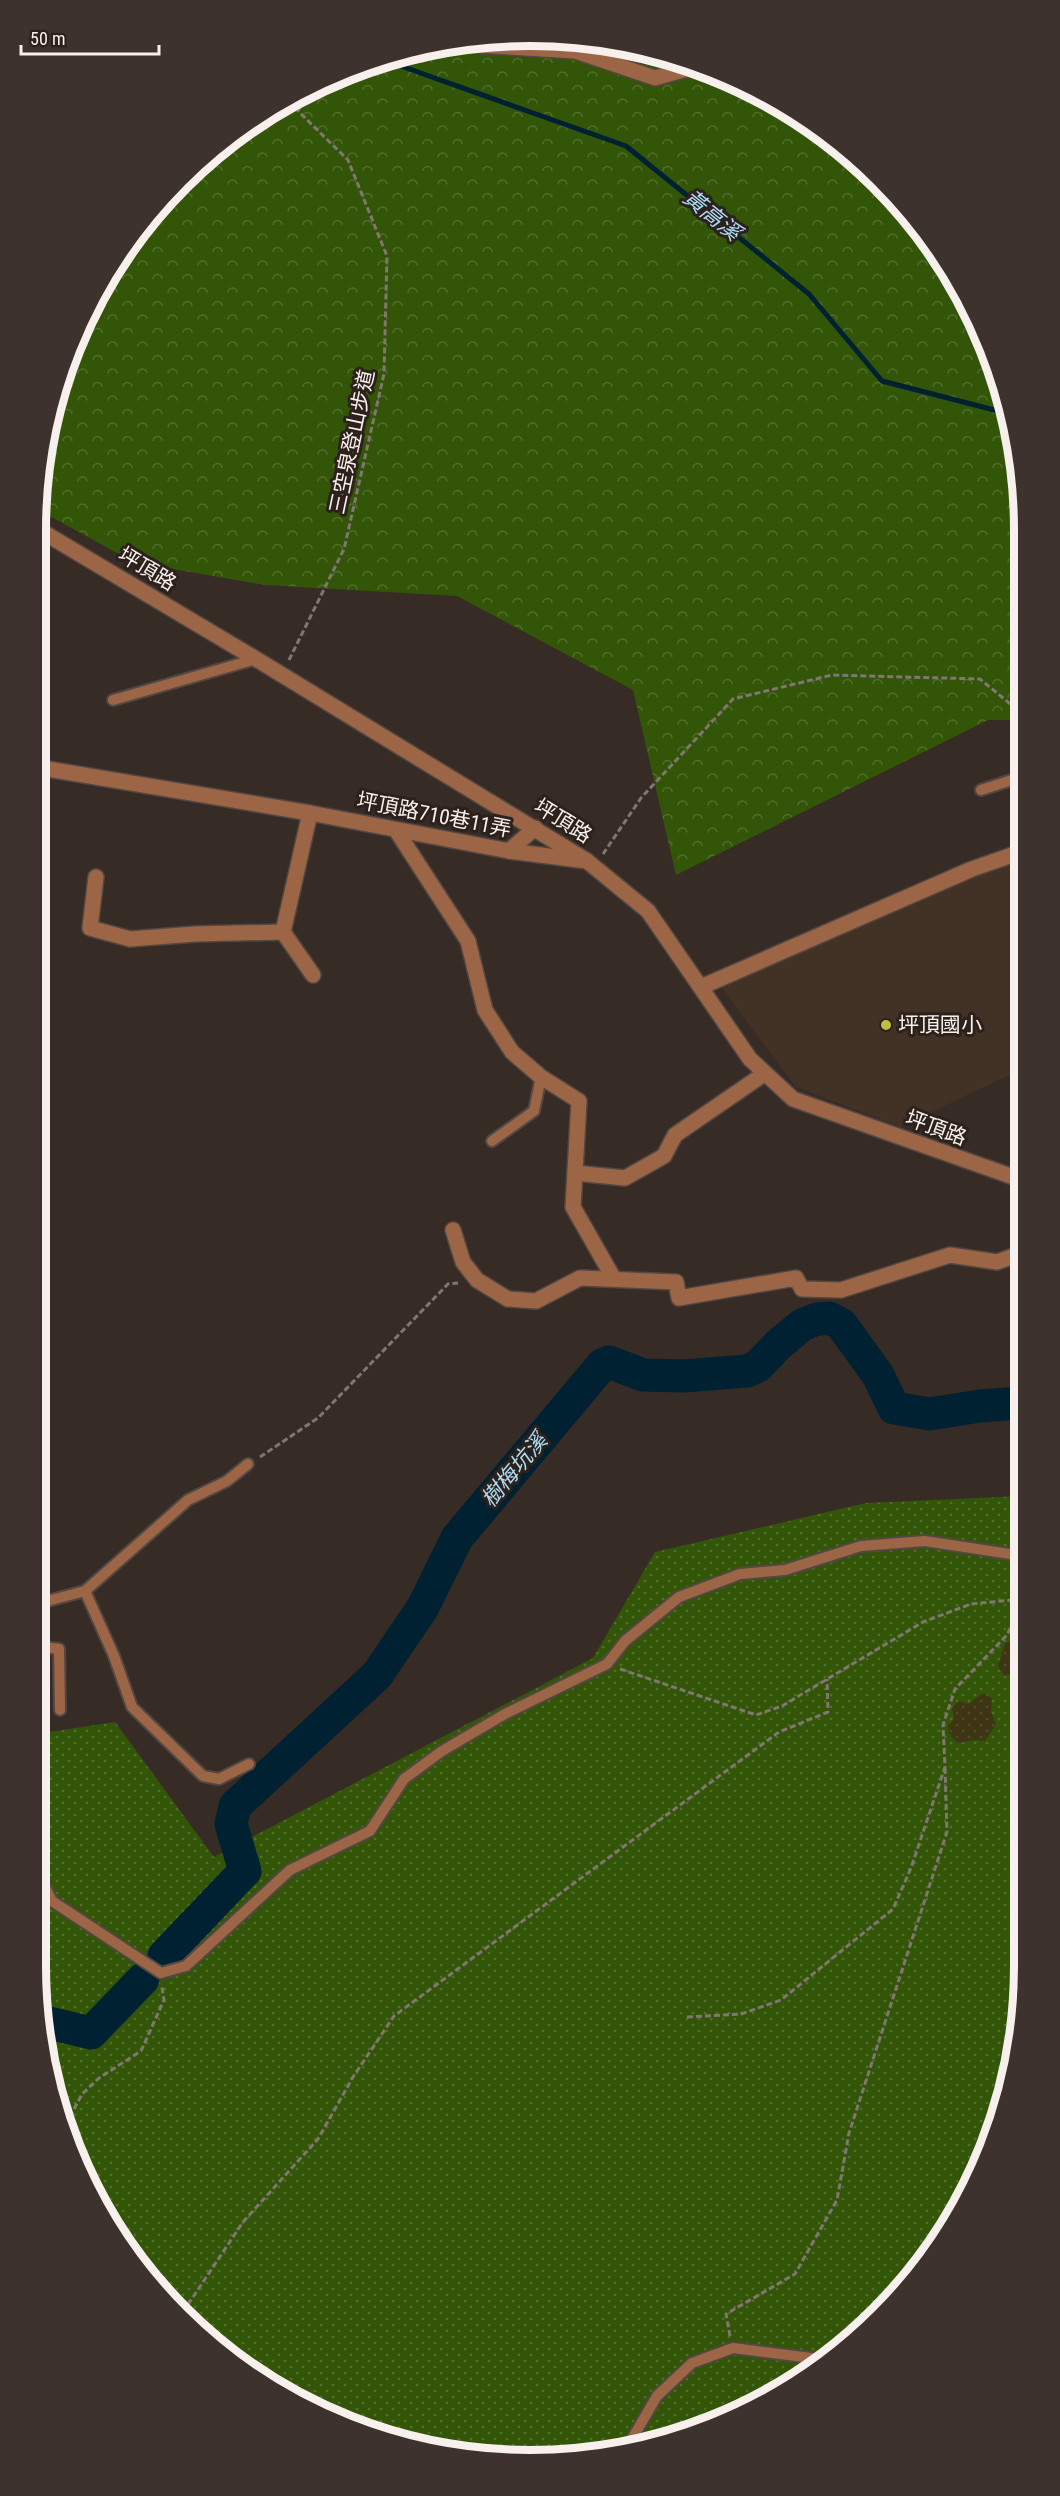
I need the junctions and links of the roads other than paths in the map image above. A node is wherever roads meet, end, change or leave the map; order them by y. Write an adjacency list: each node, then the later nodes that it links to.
1 (511, 47): 2 (street)
2 (681, 71)
3 (46, 534): 4 (street, 坪頂路)
4 (256, 658): 5 (lane); 10 (street, 坪頂路)
5 (113, 700)
6 (46, 769): 9 (street, 坪頂路710巷11弄)
7 (1014, 779): 8 (lane)
8 (981, 790)
9 (310, 813): 11 (street, 坪頂路710巷11弄); 16 (street)
10 (535, 828): 12 (street); 14 (street, 坪頂路)
11 (396, 830): 12 (street, 坪頂路710巷11弄); 20 (street)
12 (509, 851): 14 (street, 坪頂路710巷11弄)
13 (1014, 854): 18 (street)
14 (590, 864): 18 (street, 坪頂路)
15 (96, 877): 16 (street)
16 (283, 932): 17 (street)
17 (313, 975)
18 (701, 987): 19 (street, 坪頂路)
19 (764, 1074): 22 (street); 23 (street, 坪頂路)
20 (540, 1077): 21 (lane); 22 (street)
21 (492, 1141)
22 (574, 1173): 26 (street)
23 (1014, 1177)
24 (453, 1230): 26 (street)
25 (1014, 1256): 26 (street)
26 (614, 1279)
27 (248, 1464): 29 (lane)
28 (1014, 1555): 34 (lane)
29 (85, 1591): 30 (lane); 33 (lane)
30 (46, 1601)
31 (46, 1647): 32 (lane)
32 (60, 1710)
33 (249, 1764)
34 (46, 1889)
35 (812, 2359): 36 (lane)
36 (633, 2438)

